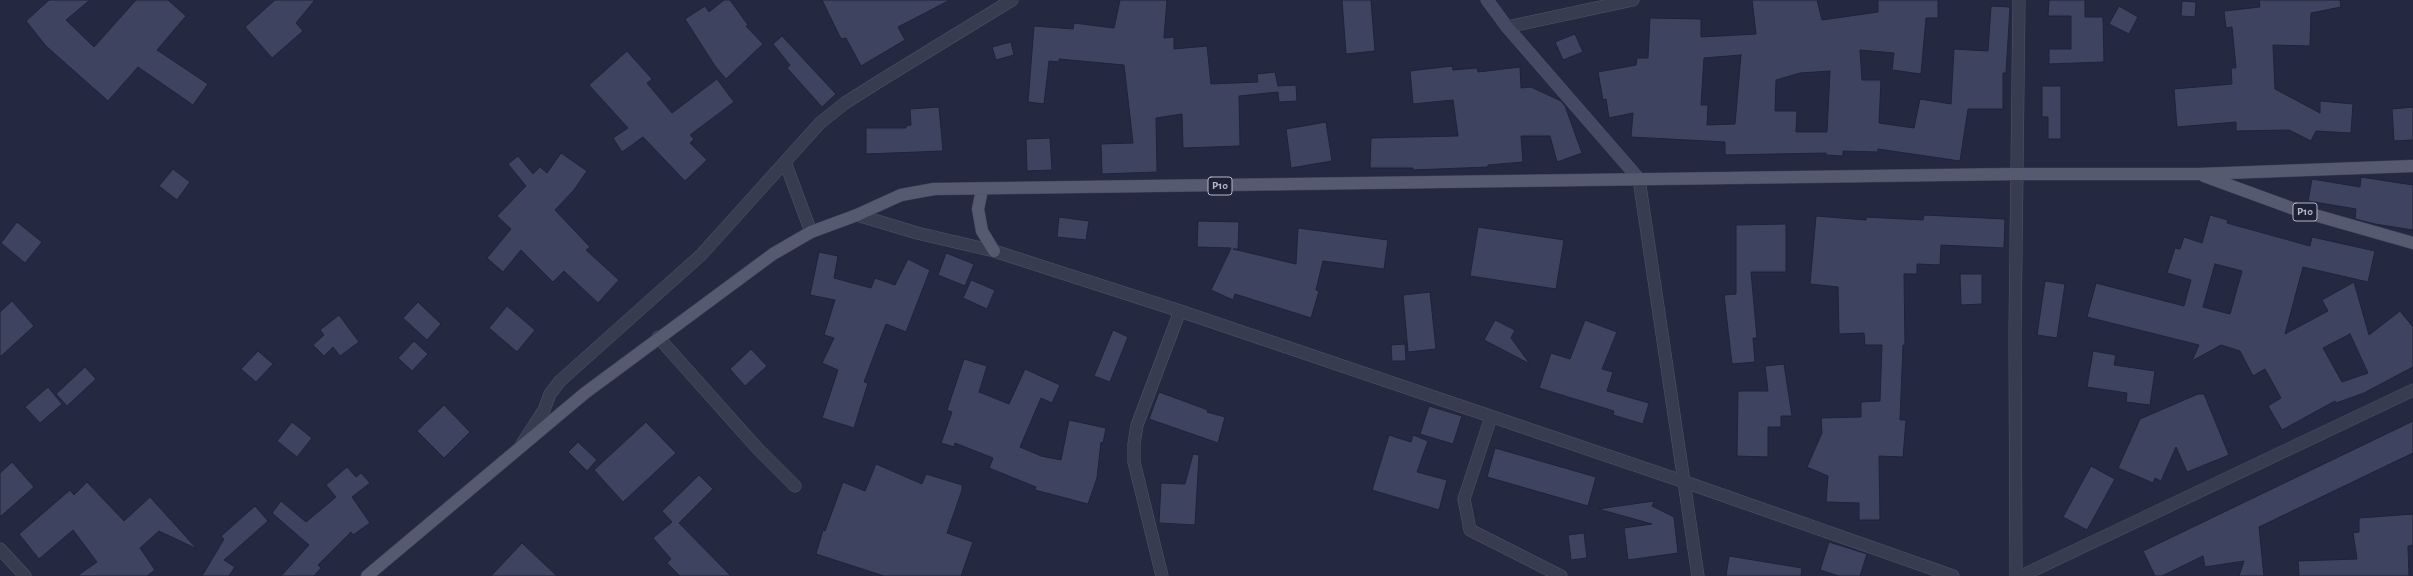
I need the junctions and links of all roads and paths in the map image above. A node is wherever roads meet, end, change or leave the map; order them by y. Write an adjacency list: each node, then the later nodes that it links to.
1 (1012, 0): 6 (street)
2 (1487, 0): 5 (main road)
3 (1633, 0): 5 (street)
4 (2019, 0): 8 (street)
5 (1507, 27): 10 (main road)
6 (785, 162): 13 (street); 20 (street)
7 (2413, 166): 9 (main road, P10)
8 (2016, 174): 9 (main road, P10); 10 (main road, P10); 30 (street)
9 (2200, 174): 14 (main road, P10)
10 (1639, 179): 11 (main road, P10); 21 (street)
11 (982, 190): 12 (main road, P10); 15 (main road)
12 (856, 215): 13 (main road, P10); 15 (street)
13 (811, 232): 17 (main road, P10)
14 (2413, 243)
15 (994, 251): 16 (street)
16 (1180, 311): 19 (street); 26 (street)
17 (658, 337): 20 (main road, P10); 22 (street)
18 (2413, 390): 31 (street)
19 (1491, 417): 21 (street); 27 (street)
20 (522, 445): 25 (main road, P10)
21 (1685, 482): 28 (street); 29 (street)
22 (795, 486)
23 (0, 549): 24 (street)
24 (25, 576)
25 (367, 576)
26 (1162, 576)
27 (1561, 576)
28 (1698, 576)
29 (1952, 576)
30 (2016, 576)
31 (2021, 576)

